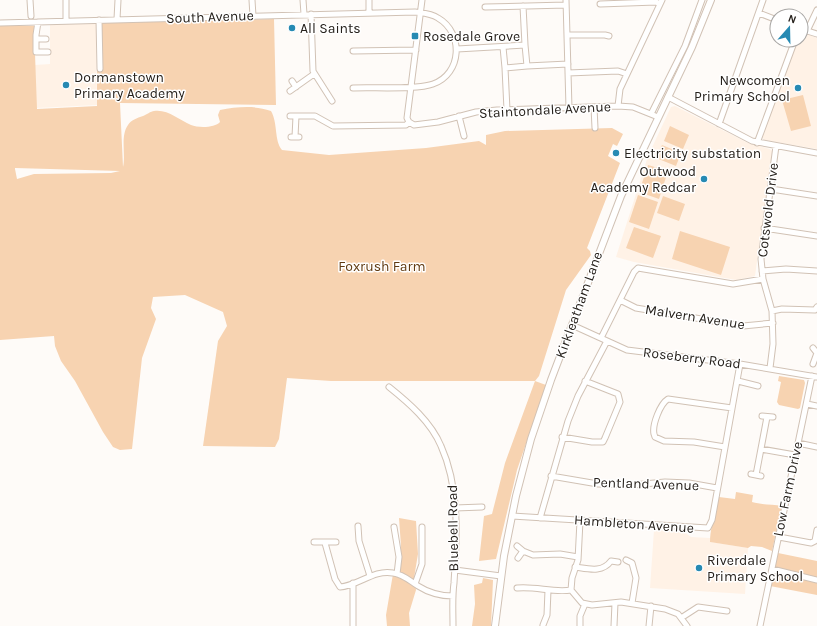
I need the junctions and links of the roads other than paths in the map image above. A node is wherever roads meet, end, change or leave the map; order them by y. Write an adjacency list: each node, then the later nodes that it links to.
1 (30, 0): 22 (street)
2 (66, 0): 27 (street)
3 (118, 0): 25 (street)
4 (252, 0): 23 (street)
5 (303, 0): 20 (street)
6 (369, 0): 18 (street)
7 (422, 0): 17 (street)
8 (702, 0): 62 (street)
9 (711, 0): 56 (main road, Kirkleatham Lane)
10 (763, 0): 19 (street)
11 (566, 2): 14 (street); 31 (street)
12 (661, 2): 13 (street); 48 (street)
13 (600, 4)
14 (523, 6): 15 (street); 35 (street)
15 (485, 7)
16 (817, 10): 30 (street)
17 (421, 12): 18 (street, South Avenue); 37 (street); 39 (street)
18 (369, 13): 21 (street, South Avenue)
19 (759, 13): 24 (street); 66 (street)
20 (304, 14): 21 (street, South Avenue); 23 (street, South Avenue)
21 (311, 14): 47 (street)
22 (31, 16)
23 (253, 16): 25 (street, South Avenue)
24 (769, 17)
25 (117, 19): 26 (street, South Avenue)
26 (98, 20): 27 (street, South Avenue); 45 (street)
27 (66, 21): 28 (street, South Avenue)
28 (38, 22): 29 (street, South Avenue); 33 (street)
29 (0, 23)
30 (809, 27)
31 (567, 35): 32 (street); 42 (street)
32 (609, 36)
33 (36, 40): 34 (street); 41 (street)
34 (46, 40)
35 (525, 45): 36 (street); 43 (street)
36 (503, 47): 37 (street); 44 (street)
37 (457, 48): 50 (street)
38 (792, 48): 72 (street)
39 (416, 50): 40 (street); 50 (street)
40 (353, 51)
41 (48, 52)
42 (568, 64): 43 (street); 46 (street)
43 (527, 66): 44 (street)
44 (505, 68): 61 (street)
45 (100, 69)
46 (568, 73): 48 (street); 60 (street)
47 (314, 74): 51 (street); 55 (street)
48 (627, 74): 58 (street)
49 (292, 81): 51 (street)
50 (411, 86): 52 (street); 65 (street)
51 (296, 87): 54 (street)
52 (353, 88)
53 (333, 90): 55 (street)
54 (290, 91)
55 (327, 94): 57 (street)
56 (668, 97): 64 (main road, Kirkleatham Lane); 66 (street)
57 (332, 101)
58 (618, 106): 59 (street, Staintondale Avenue); 62 (street, Staintondale Avenue)
59 (594, 107): 60 (street, Staintondale Avenue); 68 (street)
60 (569, 108): 61 (street, Staintondale Avenue)
61 (507, 110): 63 (street, Staintondale Avenue)
62 (651, 114): 64 (street, Staintondale Avenue)
63 (459, 116): 65 (street, Staintondale Avenue); 70 (street)
64 (658, 117): 86 (main road, Kirkleatham Lane)
65 (409, 122): 67 (street, Staintondale Avenue)
66 (719, 124): 72 (street)
67 (332, 125): 69 (street); 71 (street, Staintondale Avenue)
68 (595, 128)
69 (328, 131)
70 (464, 136)
71 (295, 137)
72 (757, 143): 73 (street)
73 (776, 146): 74 (street); 75 (street, Cotswold Drive)
74 (817, 153)
75 (770, 190): 76 (street); 77 (street, Cotswold Drive)
76 (817, 196)
77 (764, 228): 78 (street); 79 (street, Cotswold Drive)
78 (817, 236)
79 (762, 271): 80 (street); 81 (street, Cotswold Drive)
80 (817, 271)
81 (763, 279): 82 (street); 84 (street, Cotswold Drive)
82 (620, 300): 85 (street, Malvern Avenue); 87 (street)
83 (817, 308): 84 (street)
84 (772, 311): 85 (street, Cotswold Drive)
85 (773, 324): 93 (street, Cotswold Drive)
86 (572, 325): 87 (street, Roseberry Road); 114 (main road, Kirkleatham Lane)
87 (601, 338): 88 (street, Roseberry Road)
88 (606, 341): 91 (street, Roseberry Road); 95 (street)
89 (813, 348): 90 (street)
90 (817, 353): 92 (street)
91 (740, 364): 93 (street, Roseberry Road); 96 (street, Hambleton Avenue)
92 (813, 364)
93 (770, 368): 94 (street, Roseberry Road)
94 (814, 377): 99 (street, Low Farm Drive)
95 (585, 381): 103 (street); 103 (street)
96 (738, 381): 97 (street); 101 (street, Hambleton Avenue)
97 (758, 386)
98 (389, 387): 113 (street, Bluebell Road)
99 (807, 404): 100 (street); 104 (street, Low Farm Drive)
100 (817, 406)
101 (732, 408): 106 (street, Hambleton Avenue); 106 (street)
102 (767, 417): 107 (street)
103 (562, 437): 110 (street)
104 (798, 443): 105 (street); 108 (street, Low Farm Drive)
105 (817, 447)
106 (725, 448): 111 (street, Hambleton Avenue)
107 (761, 449): 108 (street); 109 (street)
108 (795, 455): 121 (street, Low Farm Drive)
109 (756, 475)
110 (551, 476): 111 (street, Pentland Avenue); 115 (street)
111 (717, 488): 116 (street, Hambleton Avenue)
112 (482, 507): 113 (street)
113 (455, 508): 133 (street, Bluebell Road)
114 (512, 516): 115 (street, Hambleton Avenue); 136 (main road, Kirkleatham Lane)
115 (540, 518): 116 (street, Hambleton Avenue)
116 (580, 521): 127 (street)
117 (358, 526): 135 (street)
118 (422, 527): 139 (street)
119 (394, 528): 134 (street)
120 (817, 530): 121 (street)
121 (779, 536): 132 (street, Low Farm Drive)
122 (314, 542): 124 (street)
123 (336, 542): 124 (street)
124 (325, 543): 138 (street)
125 (516, 546): 126 (street)
126 (523, 551): 127 (street); 128 (street)
127 (578, 557): 131 (street)
128 (518, 558)
129 (626, 560): 145 (street)
130 (618, 562): 131 (street)
131 (576, 567): 142 (street)
132 (772, 569): 137 (street); 158 (street, Low Farm Drive)
133 (455, 570): 136 (street); 143 (street, Bluebell Road)
134 (397, 574): 135 (street); 139 (street)
135 (370, 576): 138 (street)
136 (501, 576): 153 (main road, Kirkleatham Lane)
137 (817, 580)
138 (353, 583): 151 (street)
139 (415, 584): 143 (street)
140 (517, 588): 141 (street)
141 (548, 590): 142 (street); 150 (street)
142 (571, 590): 146 (street)
143 (453, 596): 152 (street, Bluebell Road)
144 (616, 603): 145 (street); 146 (street); 155 (street)
145 (632, 603): 147 (street)
146 (585, 604): 154 (street)
147 (651, 606): 149 (street); 156 (street)
148 (727, 611): 149 (street)
149 (681, 618): 157 (street)
150 (543, 625)
151 (353, 626)
152 (453, 626)
153 (495, 626)
154 (580, 626)
155 (614, 626)
156 (649, 626)
157 (687, 626)
158 (760, 626)

